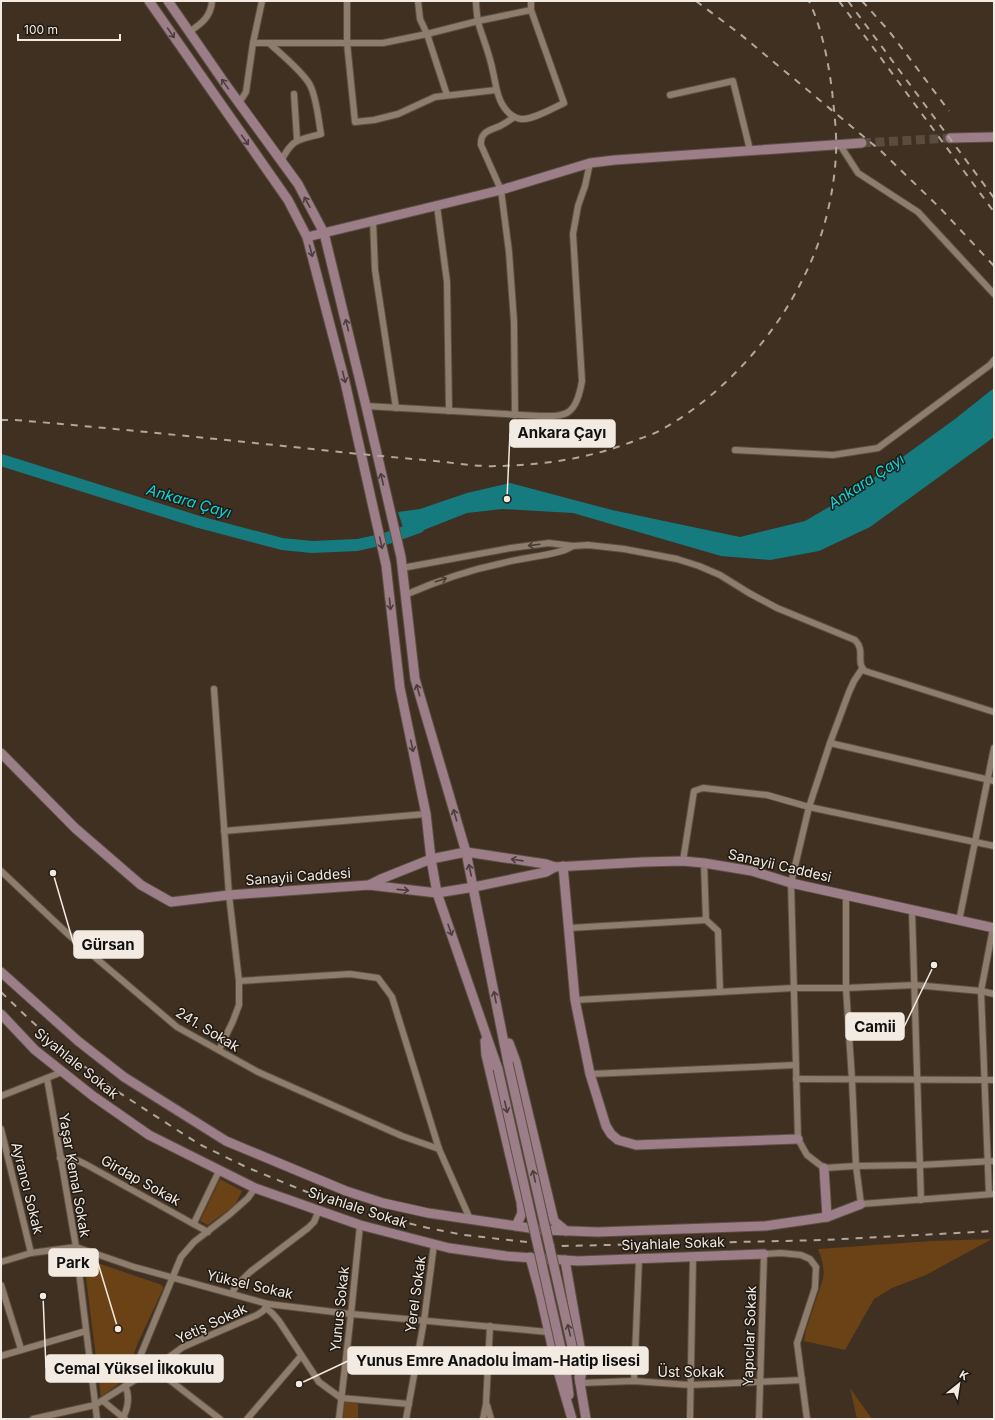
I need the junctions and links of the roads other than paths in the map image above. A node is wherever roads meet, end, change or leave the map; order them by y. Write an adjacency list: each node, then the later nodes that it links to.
1 (149, 1): 34 (street, one-way to 34)
2 (168, 1): 11 (street)
3 (212, 1): 11 (street)
4 (262, 1): 13 (street)
5 (347, 1): 14 (street)
6 (418, 1): 12 (street)
7 (476, 1): 10 (street)
8 (530, 1): 9 (street)
9 (531, 10): 10 (street); 21 (street)
10 (478, 21): 12 (street); 16 (street)
11 (189, 32): 20 (street, one-way to 11)
12 (427, 34): 14 (street); 19 (street)
13 (253, 43): 15 (street); 20 (street)
14 (347, 43): 15 (street); 19 (street)
15 (270, 44): 24 (street)
16 (496, 90): 19 (street); 21 (street)
17 (294, 94): 24 (street)
18 (670, 94): 27 (street)
19 (447, 95)
20 (238, 102): 28 (street)
21 (514, 117): 30 (street)
22 (994, 136): 23 (street)
23 (950, 138)
24 (297, 139): 28 (street)
25 (862, 144): 26 (street)
26 (840, 145): 27 (street); 35 (street)
27 (750, 150): 29 (street)
28 (281, 161): 33 (street, one-way to 28)
29 (590, 163): 30 (street); 40 (street)
30 (501, 190): 31 (street); 40 (street)
31 (437, 206): 32 (street); 39 (street)
32 (373, 221): 33 (street); 38 (street)
33 (324, 233): 34 (street); 37 (street, one-way to 33)
34 (307, 237): 53 (street, one-way to 53)
35 (994, 294)
36 (994, 360): 41 (street)
37 (366, 406): 38 (street); 43 (street, one-way to 37)
38 (396, 408): 39 (street)
39 (449, 411): 40 (street)
40 (515, 415)
41 (735, 450)
42 (573, 546): 43 (street, one-way to 43); 44 (street, one-way to 42); 45 (street)
43 (402, 568): 44 (street)
44 (405, 595): 57 (street, one-way to 44)
45 (862, 669): 47 (street); 48 (street)
46 (214, 689): 54 (street)
47 (994, 712)
48 (830, 743): 51 (street); 52 (street)
49 (994, 748): 51 (street)
50 (1, 753): 67 (street, Sanayii Caddesi)
51 (991, 780): 55 (street)
52 (809, 807): 55 (street); 59 (street); 63 (street)
53 (426, 814): 54 (street); 58 (street)
54 (224, 831): 67 (street)
55 (974, 842): 56 (street); 71 (street)
56 (994, 846)
57 (466, 852): 58 (street, Sanayii Caddesi); 61 (street, Sanayii Caddesi, one-way to 57); 65 (street, one-way to 57)
58 (430, 859): 64 (street, Sanayii Caddesi); 66 (street)
59 (683, 861): 60 (street, Sanayii Caddesi); 61 (street, Sanayii Caddesi)
60 (704, 863): 63 (street, Sanayii Caddesi); 70 (street)
61 (559, 867): 65 (street, Sanayii Caddesi); 72 (street)
62 (1, 871): 86 (street, 241. Sokak)
63 (791, 883): 68 (street, Sanayii Caddesi); 77 (street)
64 (369, 885): 66 (street, Sanayii Caddesi, one-way to 66); 67 (street, Sanayii Caddesi)
65 (474, 887): 66 (street, Sanayii Caddesi); 84 (street, one-way to 65)
66 (437, 893): 85 (street, one-way to 85)
67 (229, 894): 75 (street)
68 (846, 895): 69 (street, Sanayii Caddesi); 78 (street)
69 (912, 911): 71 (street, Sanayii Caddesi); 76 (street)
70 (706, 920): 72 (street); 80 (street)
71 (959, 921): 73 (street, Sanayii Caddesi)
72 (569, 928): 82 (street)
73 (993, 928): 79 (street)
74 (1, 972): 114 (street)
75 (239, 981): 86 (street); 99 (street)
76 (915, 985): 78 (street); 79 (street); 95 (street)
77 (793, 988): 78 (street); 80 (street); 87 (street)
78 (846, 988): 93 (street)
79 (981, 991): 81 (street); 92 (street)
80 (720, 992): 82 (street)
81 (994, 994)
82 (575, 1000): 89 (street)
83 (1, 1014): 88 (street, Siyahlale Sokak)
84 (500, 1022): 106 (street); 148 (street, one-way to 84, bridge)
85 (484, 1027): 110 (street); 165 (street, one-way to 165, bridge)
86 (218, 1050): 99 (street, 241. Sokak)
87 (796, 1065): 89 (street); 91 (street)
88 (62, 1072): 90 (street); 105 (street, Siyahlale Sokak)
89 (590, 1074): 98 (street)
90 (47, 1078): 96 (street); 100 (street, Yaşar Kemal Sokak)
91 (796, 1079): 93 (street); 98 (street)
92 (985, 1079): 94 (street); 95 (street); 101 (street)
93 (852, 1080): 95 (street); 103 (street)
94 (994, 1080)
95 (918, 1081): 102 (street)
96 (1, 1096)
97 (1, 1129): 122 (street, Ayrancı Sokak)
98 (798, 1139): 104 (street)
99 (439, 1149): 114 (street)
100 (60, 1158): 115 (street, Girdap Sokak); 121 (street, Yaşar Kemal Sokak)
101 (991, 1162): 102 (street); 108 (street)
102 (920, 1165): 103 (street); 109 (street)
103 (856, 1166): 104 (street); 111 (street)
104 (824, 1168): 113 (street)
105 (219, 1170): 107 (street, Siyahlale Sokak); 115 (street)
106 (546, 1187): 110 (street); 118 (street)
107 (255, 1188): 112 (street, Siyahlale Sokak); 119 (street)
108 (992, 1194): 109 (street)
109 (921, 1200): 111 (street)
110 (521, 1202): 117 (street)
111 (861, 1204): 113 (street)
112 (319, 1210): 116 (street, Siyahlale Sokak); 132 (street)
113 (827, 1217): 118 (street)
114 (470, 1219): 117 (street)
115 (194, 1223): 119 (street, Girdap Sokak)
116 (360, 1225): 120 (street, Siyahlale Sokak); 135 (street, Yunus Sokak)
117 (516, 1226): 118 (street)
118 (566, 1231)
119 (208, 1232): 129 (street)
120 (434, 1244): 124 (street, Siyahlale Sokak); 136 (street, Yerel Sokak)
121 (76, 1248): 122 (street, Yüksel Sokak); 129 (street, Yüksel Sokak); 138 (street, Yaşar Kemal Sokak)
122 (31, 1253): 128 (street, Yüksel Sokak)
123 (764, 1254): 125 (street, Siyahlale Sokak); 145 (street); 146 (street, Yapıcılar Sokak)
124 (530, 1257): 127 (street, Siyahlale Sokak); 133 (street)
125 (693, 1257): 126 (street, Siyahlale Sokak); 149 (street)
126 (639, 1259): 127 (street, Siyahlale Sokak); 147 (street)
127 (565, 1260): 131 (street)
128 (1, 1262)
129 (172, 1278): 132 (street, Yüksel Sokak); 144 (street)
130 (1, 1285): 140 (street)
131 (571, 1290): 133 (street); 148 (street)
132 (232, 1294): 134 (street, Yüksel Sokak)
133 (541, 1297): 139 (street)
134 (267, 1306): 135 (street, Yüksel Sokak); 142 (street); 143 (street, Yetiş Sokak)
135 (351, 1314): 136 (street, Yüksel Sokak); 151 (street, Yunus Sokak)
136 (424, 1321): 137 (street, Yüksel Sokak); 153 (street, Yerel Sokak)
137 (490, 1326): 139 (street, Yüksel Sokak); 154 (street)
138 (86, 1331): 140 (street); 155 (street, Yaşar Kemal Sokak)
139 (548, 1332): 165 (street)
140 (21, 1349): 141 (street)
141 (1, 1356)
142 (301, 1356): 151 (street); 160 (street)
143 (154, 1368): 144 (street, Yetiş Sokak); 159 (street)
144 (139, 1376): 150 (street, Yetiş Sokak)
145 (802, 1380): 146 (street, Üst Sokak); 169 (street)
146 (760, 1381): 149 (street, Üst Sokak); 168 (street, Yapıcılar Sokak)
147 (634, 1382): 148 (street, Üst Sokak); 149 (street, Üst Sokak)
148 (580, 1383): 166 (street)
149 (690, 1385): 167 (street)
150 (125, 1386): 152 (street, Yetiş Sokak); 156 (street)
151 (341, 1398): 153 (street); 161 (street, Yunus Sokak)
152 (103, 1401): 155 (street, Yetiş Sokak); 156 (street)
153 (409, 1404): 162 (street, Yerel Sokak)
154 (486, 1404): 163 (street); 164 (street)
155 (95, 1405): 157 (street, Yetiş Sokak); 158 (street, Yaşar Kemal Sokak)
156 (124, 1418)
157 (33, 1419)
158 (98, 1419)
159 (220, 1419)
160 (246, 1419)
161 (339, 1419)
162 (406, 1419)
163 (483, 1419)
164 (491, 1419)
165 (572, 1419)
166 (586, 1419)
167 (690, 1419)
168 (759, 1419)
169 (807, 1419)

